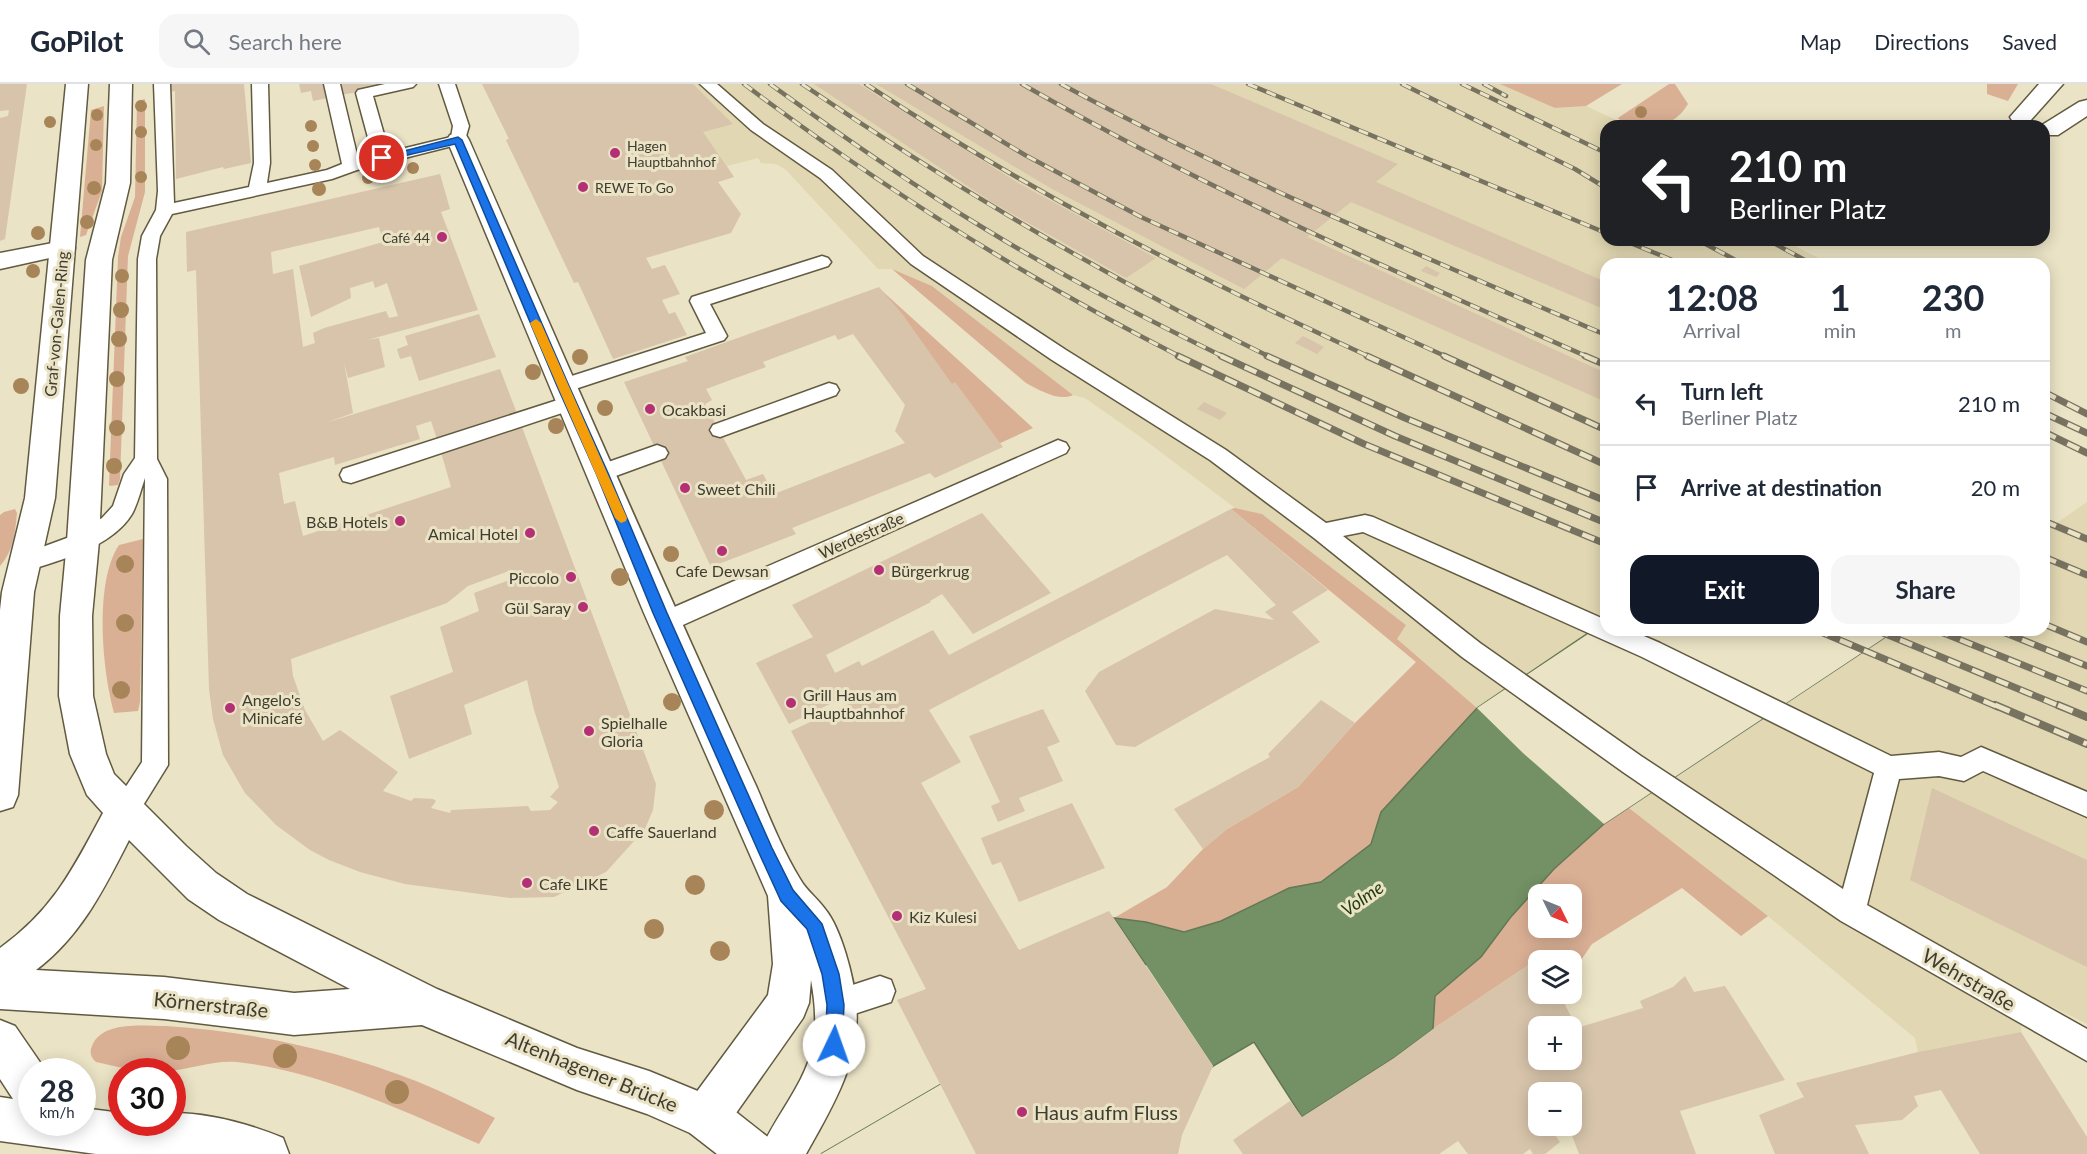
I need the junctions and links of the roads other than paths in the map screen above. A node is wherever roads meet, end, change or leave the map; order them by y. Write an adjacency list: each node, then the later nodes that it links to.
1 (76, 84): 18 (street, Graf-von-Galen-Ring)
2 (121, 84): 30 (street)
3 (162, 84): 17 (lane)
4 (260, 84): 16 (lane)
5 (332, 84): 15 (lane)
6 (408, 84): 14 (lane)
7 (447, 84): 13 (lane)
8 (708, 84): 29 (lane, Wehrstraße)
9 (2052, 84): 11 (street)
10 (2087, 107): 12 (street)
11 (2021, 117)
12 (2050, 130)
13 (458, 140): 14 (lane); 22 (street)
14 (382, 158): 15 (lane)
15 (351, 166): 16 (lane)
16 (257, 189): 17 (lane)
17 (165, 210): 26 (lane)
18 (63, 248): 19 (street); 31 (street, Graf-von-Galen-Ring)
19 (0, 261)
20 (822, 262): 22 (lane)
21 (829, 390): 23 (lane)
22 (567, 395): 27 (street); 28 (lane)
23 (720, 430)
24 (1058, 448): 32 (lane, Werdestraße)
25 (657, 453): 27 (lane)
26 (146, 459): 30 (lane); 38 (lane)
27 (602, 473): 32 (street)
28 (351, 475)
29 (1322, 532): 33 (lane); 40 (lane, Wehrstraße)
30 (83, 541): 31 (lane); 38 (street)
31 (26, 562): 36 (street, Graf-von-Galen-Ring)
32 (665, 622): 39 (street)
33 (1600, 627)
34 (1620, 636): 35 (lane)
35 (1889, 768): 37 (lane); 40 (lane)
36 (0, 795)
37 (2087, 805)
38 (124, 811): 41 (street); 44 (street, Altenhagener Brücke)
39 (787, 895): 45 (street); 49 (street)
40 (1851, 911): 47 (lane, Wehrstraße)
41 (0, 972)
42 (0, 989): 44 (street, Körnerstraße)
43 (880, 991): 45 (lane)
44 (422, 1004): 49 (street, Altenhagener Brücke)
45 (836, 1005): 55 (street)
46 (0, 1041): 48 (street)
47 (2087, 1046)
48 (18, 1068)
49 (706, 1117): 54 (street, Altenhagener Brücke)
50 (0, 1119): 51 (street)
51 (18, 1121)
52 (96, 1131): 53 (street)
53 (267, 1154)
54 (753, 1154)
55 (781, 1154)

